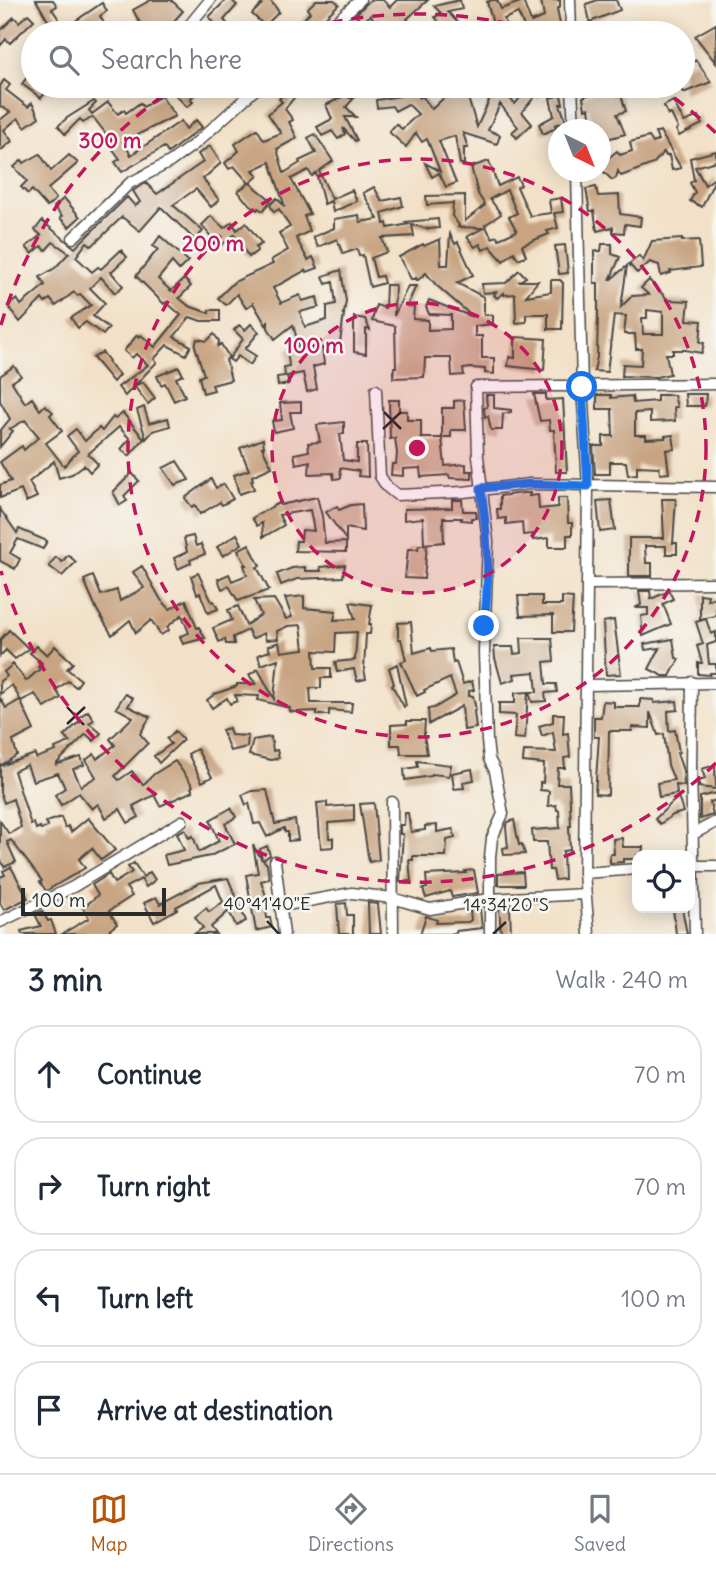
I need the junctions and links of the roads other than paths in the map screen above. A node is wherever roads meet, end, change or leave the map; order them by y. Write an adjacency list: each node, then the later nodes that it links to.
1 (210, 0): 4 (street)
2 (360, 0): 5 (street)
3 (570, 0): 6 (street)
4 (193, 21)
5 (337, 21)
6 (571, 21)
7 (247, 98): 11 (street)
8 (572, 98): 9 (street)
9 (573, 119)
10 (577, 182): 13 (street)
11 (74, 238)
12 (716, 384): 13 (street)
13 (582, 387): 15 (street); 17 (street)
14 (376, 390): 17 (street)
15 (588, 486): 16 (street); 17 (street); 19 (street)
16 (716, 487)
17 (481, 488): 35 (street)
18 (716, 583): 19 (street)
19 (589, 584): 22 (street)
20 (692, 682): 21 (street); 22 (street); 26 (street)
21 (716, 683)
22 (587, 685): 32 (street)
23 (392, 802): 34 (street)
24 (182, 821): 38 (street)
25 (716, 822): 26 (street)
26 (693, 834): 27 (street)
27 (692, 850)
28 (275, 861): 36 (street)
29 (695, 866): 30 (street)
30 (716, 866)
31 (632, 869): 32 (street)
32 (584, 873): 33 (street)
33 (585, 894): 35 (street); 42 (street)
34 (392, 898): 35 (street); 36 (street); 40 (street)
35 (489, 899): 41 (street)
36 (281, 906): 39 (street)
37 (694, 913): 43 (street)
38 (0, 922)
39 (284, 934)
40 (393, 934)
41 (490, 934)
42 (589, 934)
43 (695, 934)

